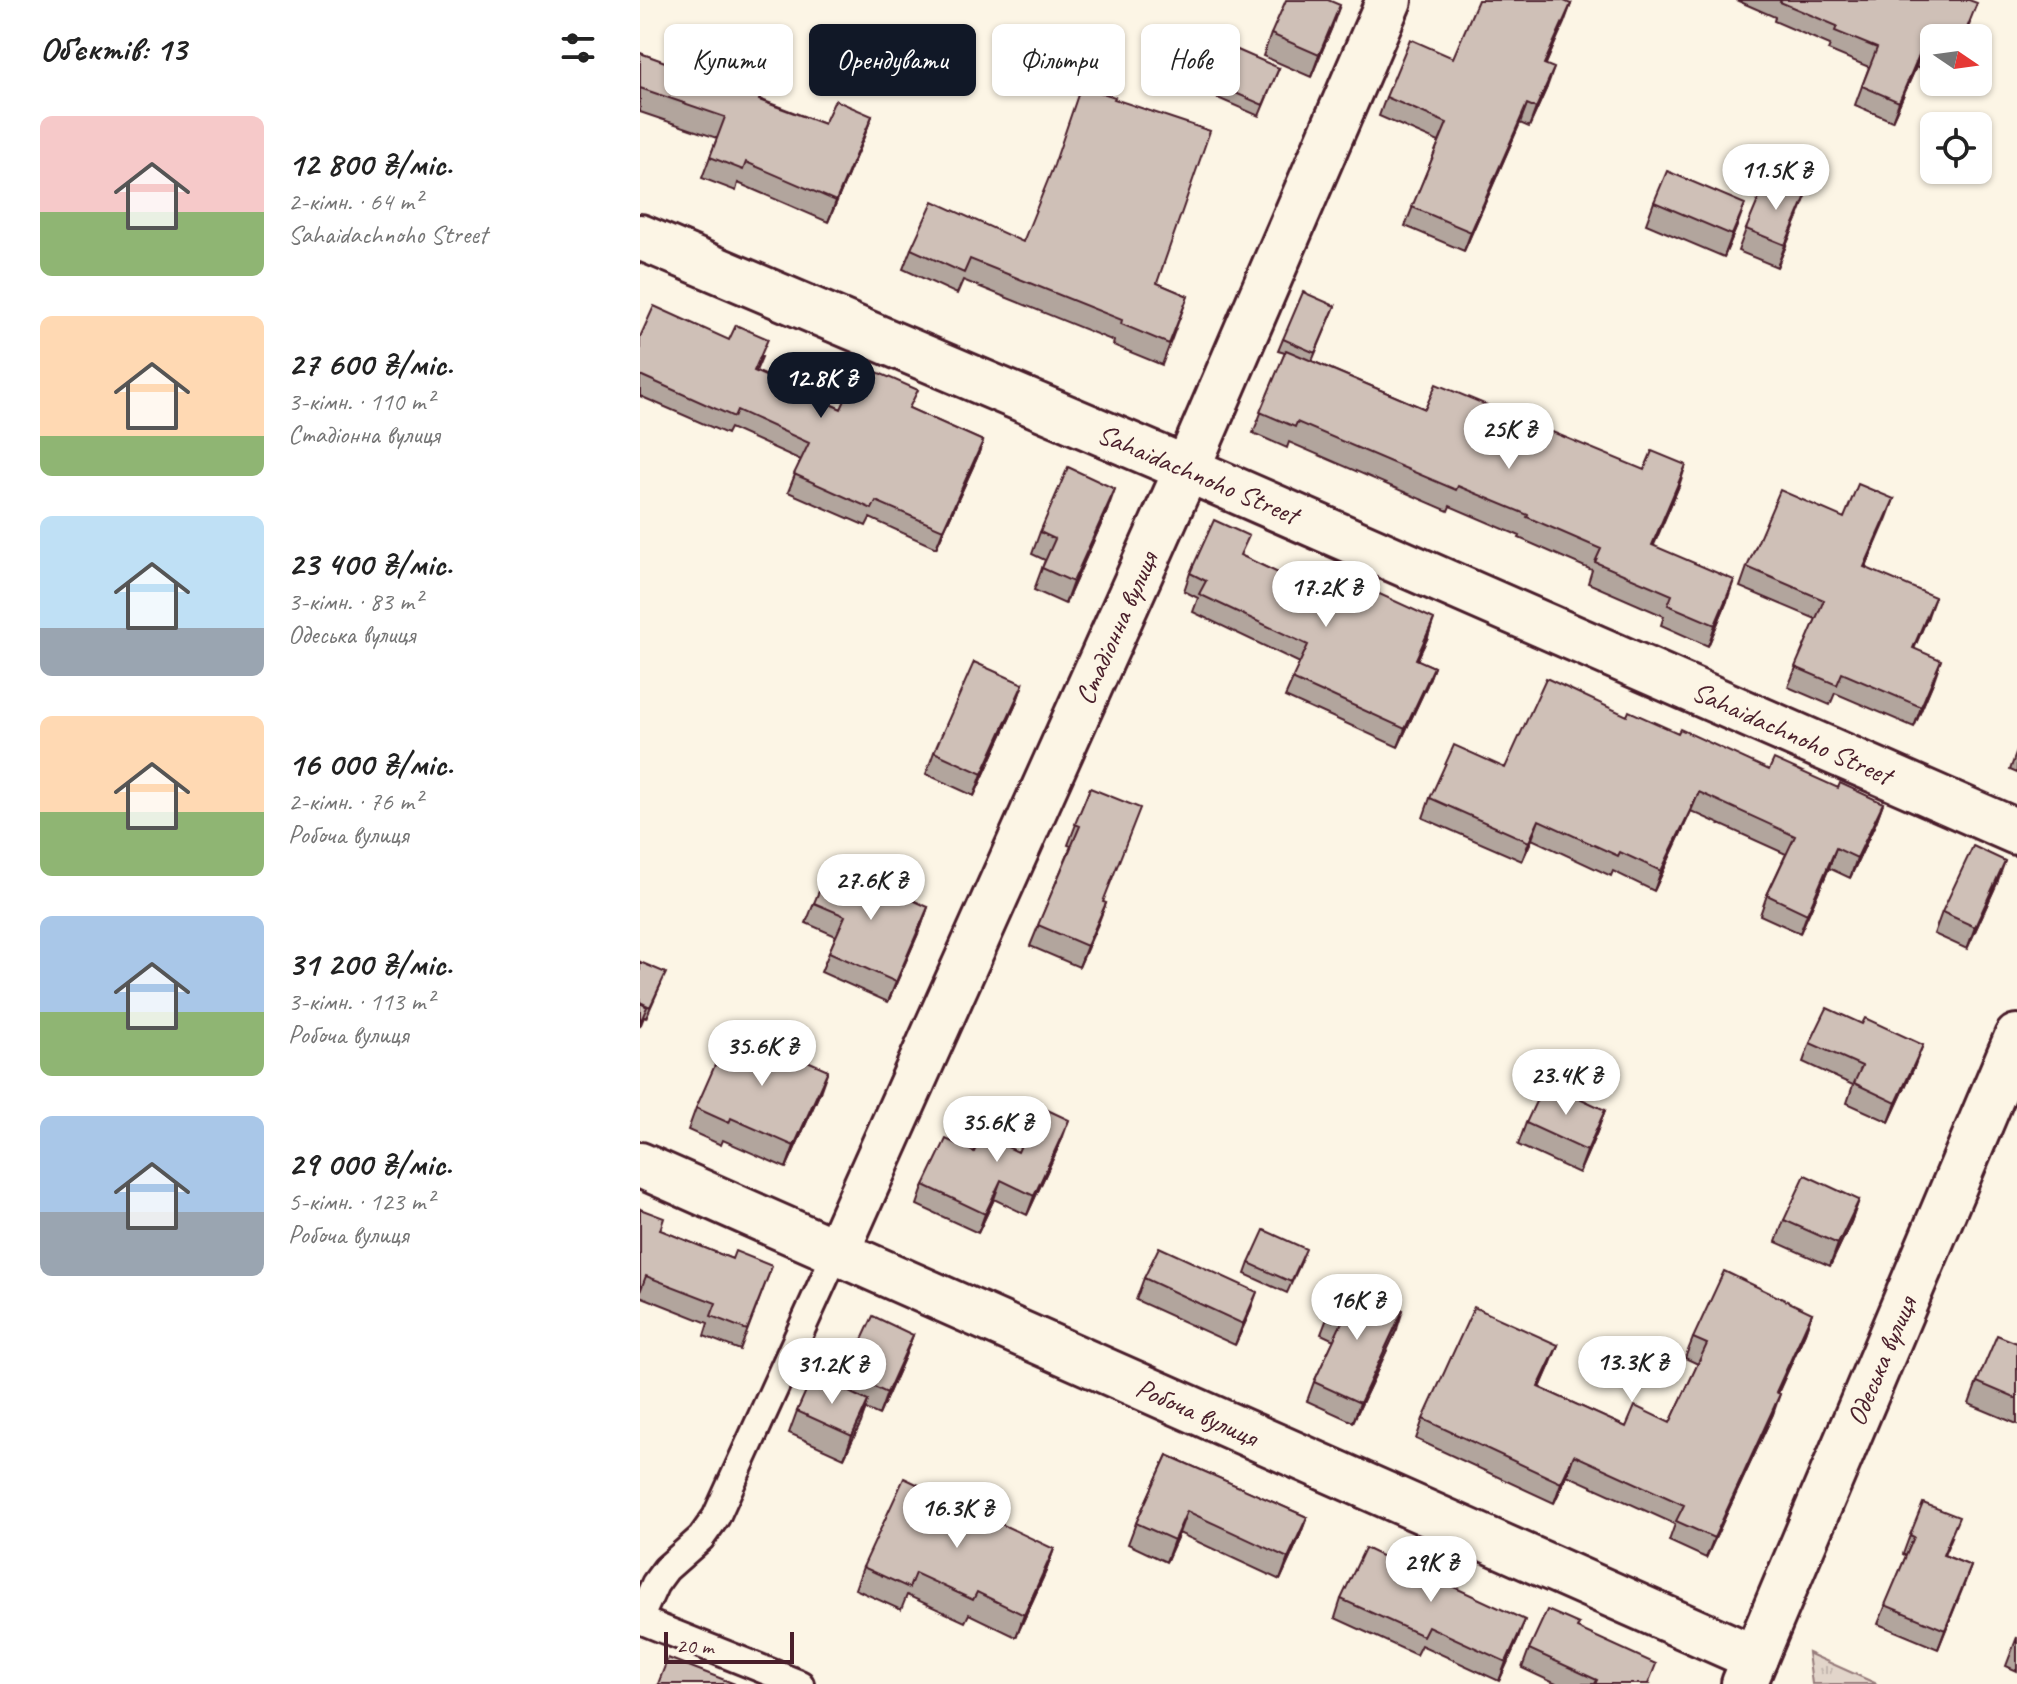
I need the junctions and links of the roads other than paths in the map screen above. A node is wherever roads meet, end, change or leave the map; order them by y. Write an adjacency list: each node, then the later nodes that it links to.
1 (1389, 0): 3 (street, Стадіонна вулиця)
2 (640, 237): 3 (street, Sahaidachnoho Street)
3 (1187, 469): 4 (street, Sahaidachnoho Street); 7 (street, Стадіонна вулиця)
4 (2017, 832)
5 (2017, 1037): 9 (street, Одеська вулиця)
6 (640, 1165): 7 (street, Робоча вулиця)
7 (836, 1253): 8 (lane); 9 (street, Робоча вулиця)
8 (640, 1618): 10 (lane)
9 (1750, 1671)
10 (800, 1684)

